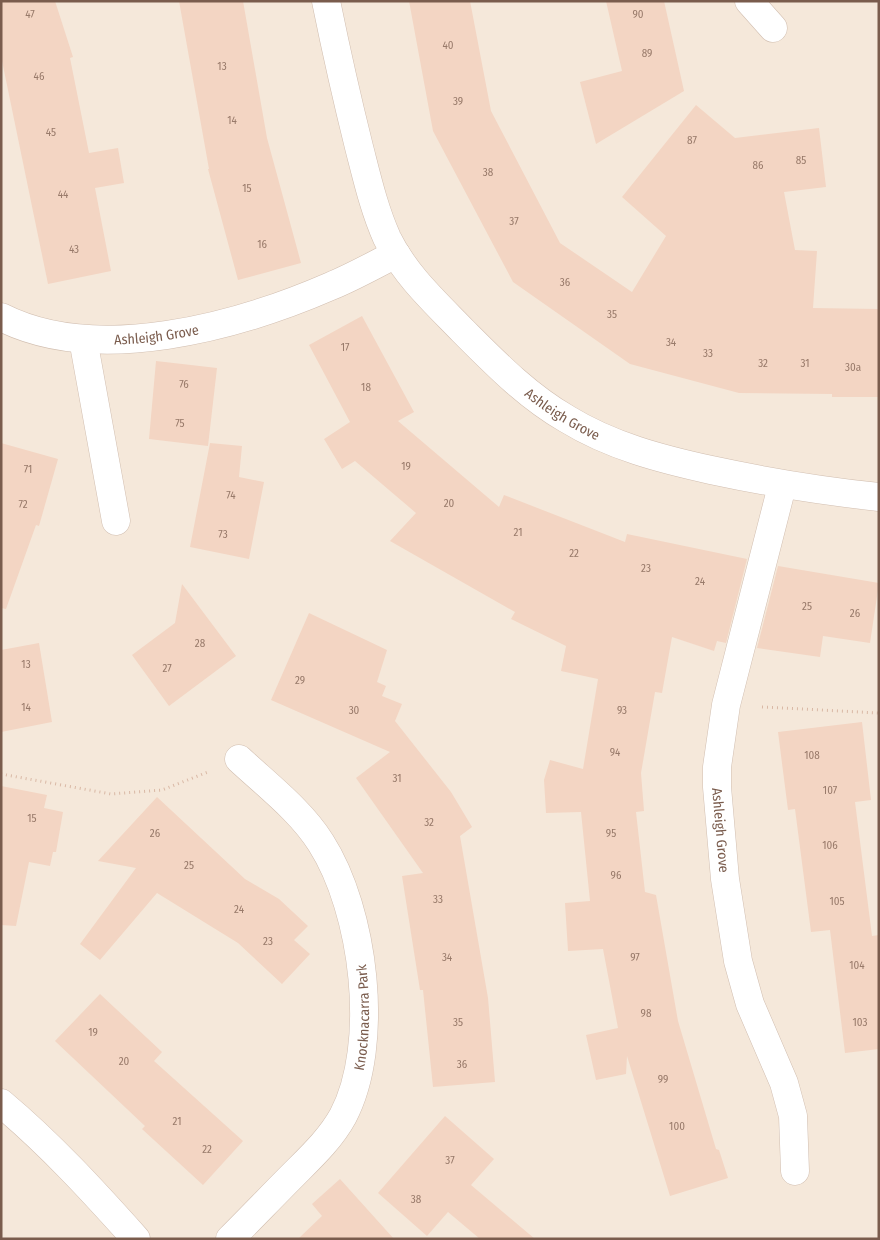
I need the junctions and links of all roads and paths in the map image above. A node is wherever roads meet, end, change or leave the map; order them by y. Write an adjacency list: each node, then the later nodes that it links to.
1 (326, 1): 4 (street, Ashleigh Grove)
2 (749, 1): 3 (street)
3 (774, 28)
4 (396, 254): 6 (street, Ashleigh Grove); 7 (street, Ashleigh Grove)
5 (1, 317): 6 (street, Ashleigh Grove)
6 (83, 338): 9 (street)
7 (782, 486): 8 (street, Ashleigh Grove); 10 (street, Ashleigh Grove)
8 (879, 497)
9 (116, 521)
10 (726, 705): 11 (path); 15 (street, Ashleigh Grove)
11 (879, 713)
12 (239, 759): 13 (path); 17 (street, Knocknacarra Park)
13 (1, 774)
14 (1, 1103): 16 (street)
15 (795, 1171)
16 (136, 1239)
17 (230, 1239)

